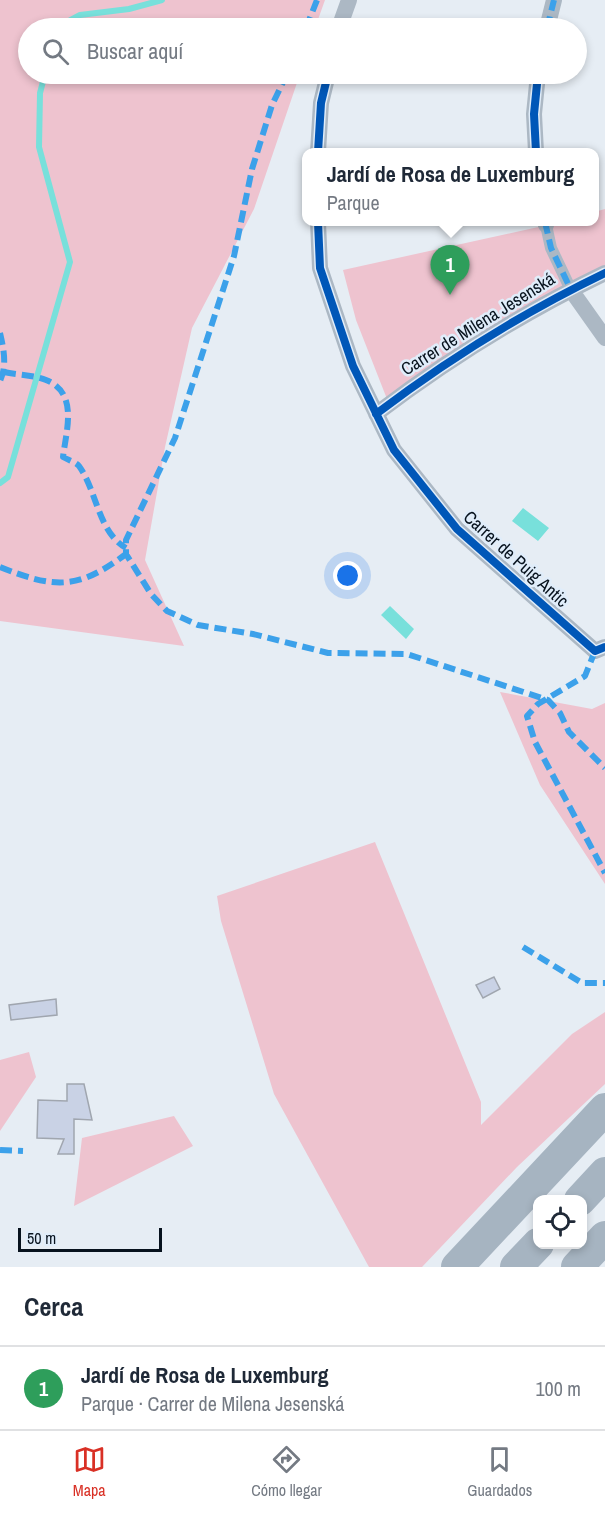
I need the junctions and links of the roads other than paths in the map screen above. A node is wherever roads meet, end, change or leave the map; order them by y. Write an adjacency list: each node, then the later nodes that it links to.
1 (349, 0): 3 (street)
2 (554, 0): 4 (street)
3 (343, 18)
4 (550, 18)
5 (326, 84): 7 (street)
6 (537, 84): 8 (street)
7 (318, 148)
8 (536, 148)
9 (318, 226): 14 (street, Carrer de Puig Antic)
10 (546, 226): 12 (street)
11 (605, 273): 12 (street, Carrer de Milena Jesenská)
12 (571, 290): 13 (street); 14 (street, Carrer de Milena Jesenská)
13 (605, 338)
14 (376, 414): 15 (street, Carrer de Puig Antic)
15 (600, 649)
16 (605, 1109): 21 (highway)
17 (605, 1173): 18 (highway)
18 (585, 1195)
19 (605, 1237): 23 (highway)
20 (534, 1249): 22 (highway)
21 (457, 1267)
22 (516, 1267)
23 (577, 1267)

